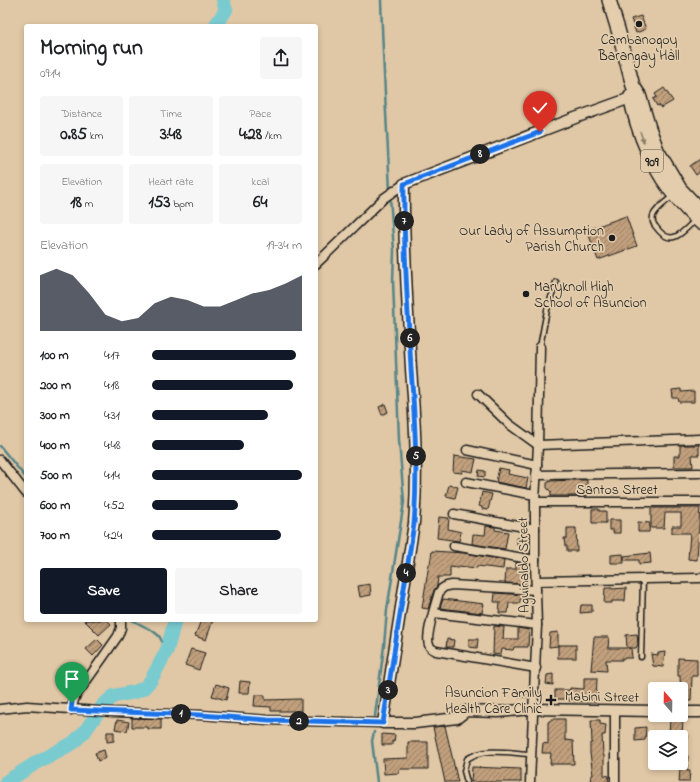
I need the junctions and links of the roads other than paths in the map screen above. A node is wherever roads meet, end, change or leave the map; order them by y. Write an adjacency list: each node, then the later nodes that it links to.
1 (609, 0): 2 (highway, 909)
2 (634, 93): 3 (street); 4 (highway, 909)
3 (404, 184): 6 (street); 40 (street)
4 (677, 192): 5 (highway, 909); 5 (lane)
5 (699, 216)
6 (318, 262)
7 (556, 282): 8 (lane)
8 (540, 346): 11 (street, Aguinaldo Street)
9 (478, 394): 11 (street)
10 (700, 439): 11 (street)
11 (538, 445): 14 (street, Aguinaldo Street)
12 (467, 450): 14 (street)
13 (0, 460): 18 (street)
14 (537, 465): 16 (street, Aguinaldo Street)
15 (700, 473): 16 (street)
16 (536, 475): 19 (street, Aguinaldo Street)
17 (466, 482): 19 (street, Santos Street)
18 (24, 490)
19 (535, 498): 20 (street, Santos Street); 22 (street, Aguinaldo Street)
20 (700, 502)
21 (454, 514): 22 (street)
22 (535, 529): 24 (street, Aguinaldo Street)
23 (454, 546): 24 (street)
24 (535, 560): 27 (street, Aguinaldo Street)
25 (700, 578): 26 (street)
26 (643, 579): 27 (street); 31 (lane)
27 (536, 586): 28 (street); 30 (street, Aguinaldo Street)
28 (434, 613): 30 (street); 32 (street)
29 (121, 622): 35 (street)
30 (537, 625): 32 (street, Aguinaldo Street)
31 (641, 657)
32 (536, 668): 34 (street, Aguinaldo Street)
33 (0, 709): 35 (street)
34 (533, 709): 36 (street, Mabini Street); 40 (street, Mabini Street); 41 (street, Aguinaldo Street)
35 (71, 710): 40 (street)
36 (615, 710): 37 (street, Mabini Street); 44 (street)
37 (648, 711)
38 (688, 712): 39 (street)
39 (700, 712)
40 (383, 723)
41 (531, 754): 42 (lane); 43 (street, Aguinaldo Street)
42 (467, 782)
43 (530, 782)
44 (615, 782)

